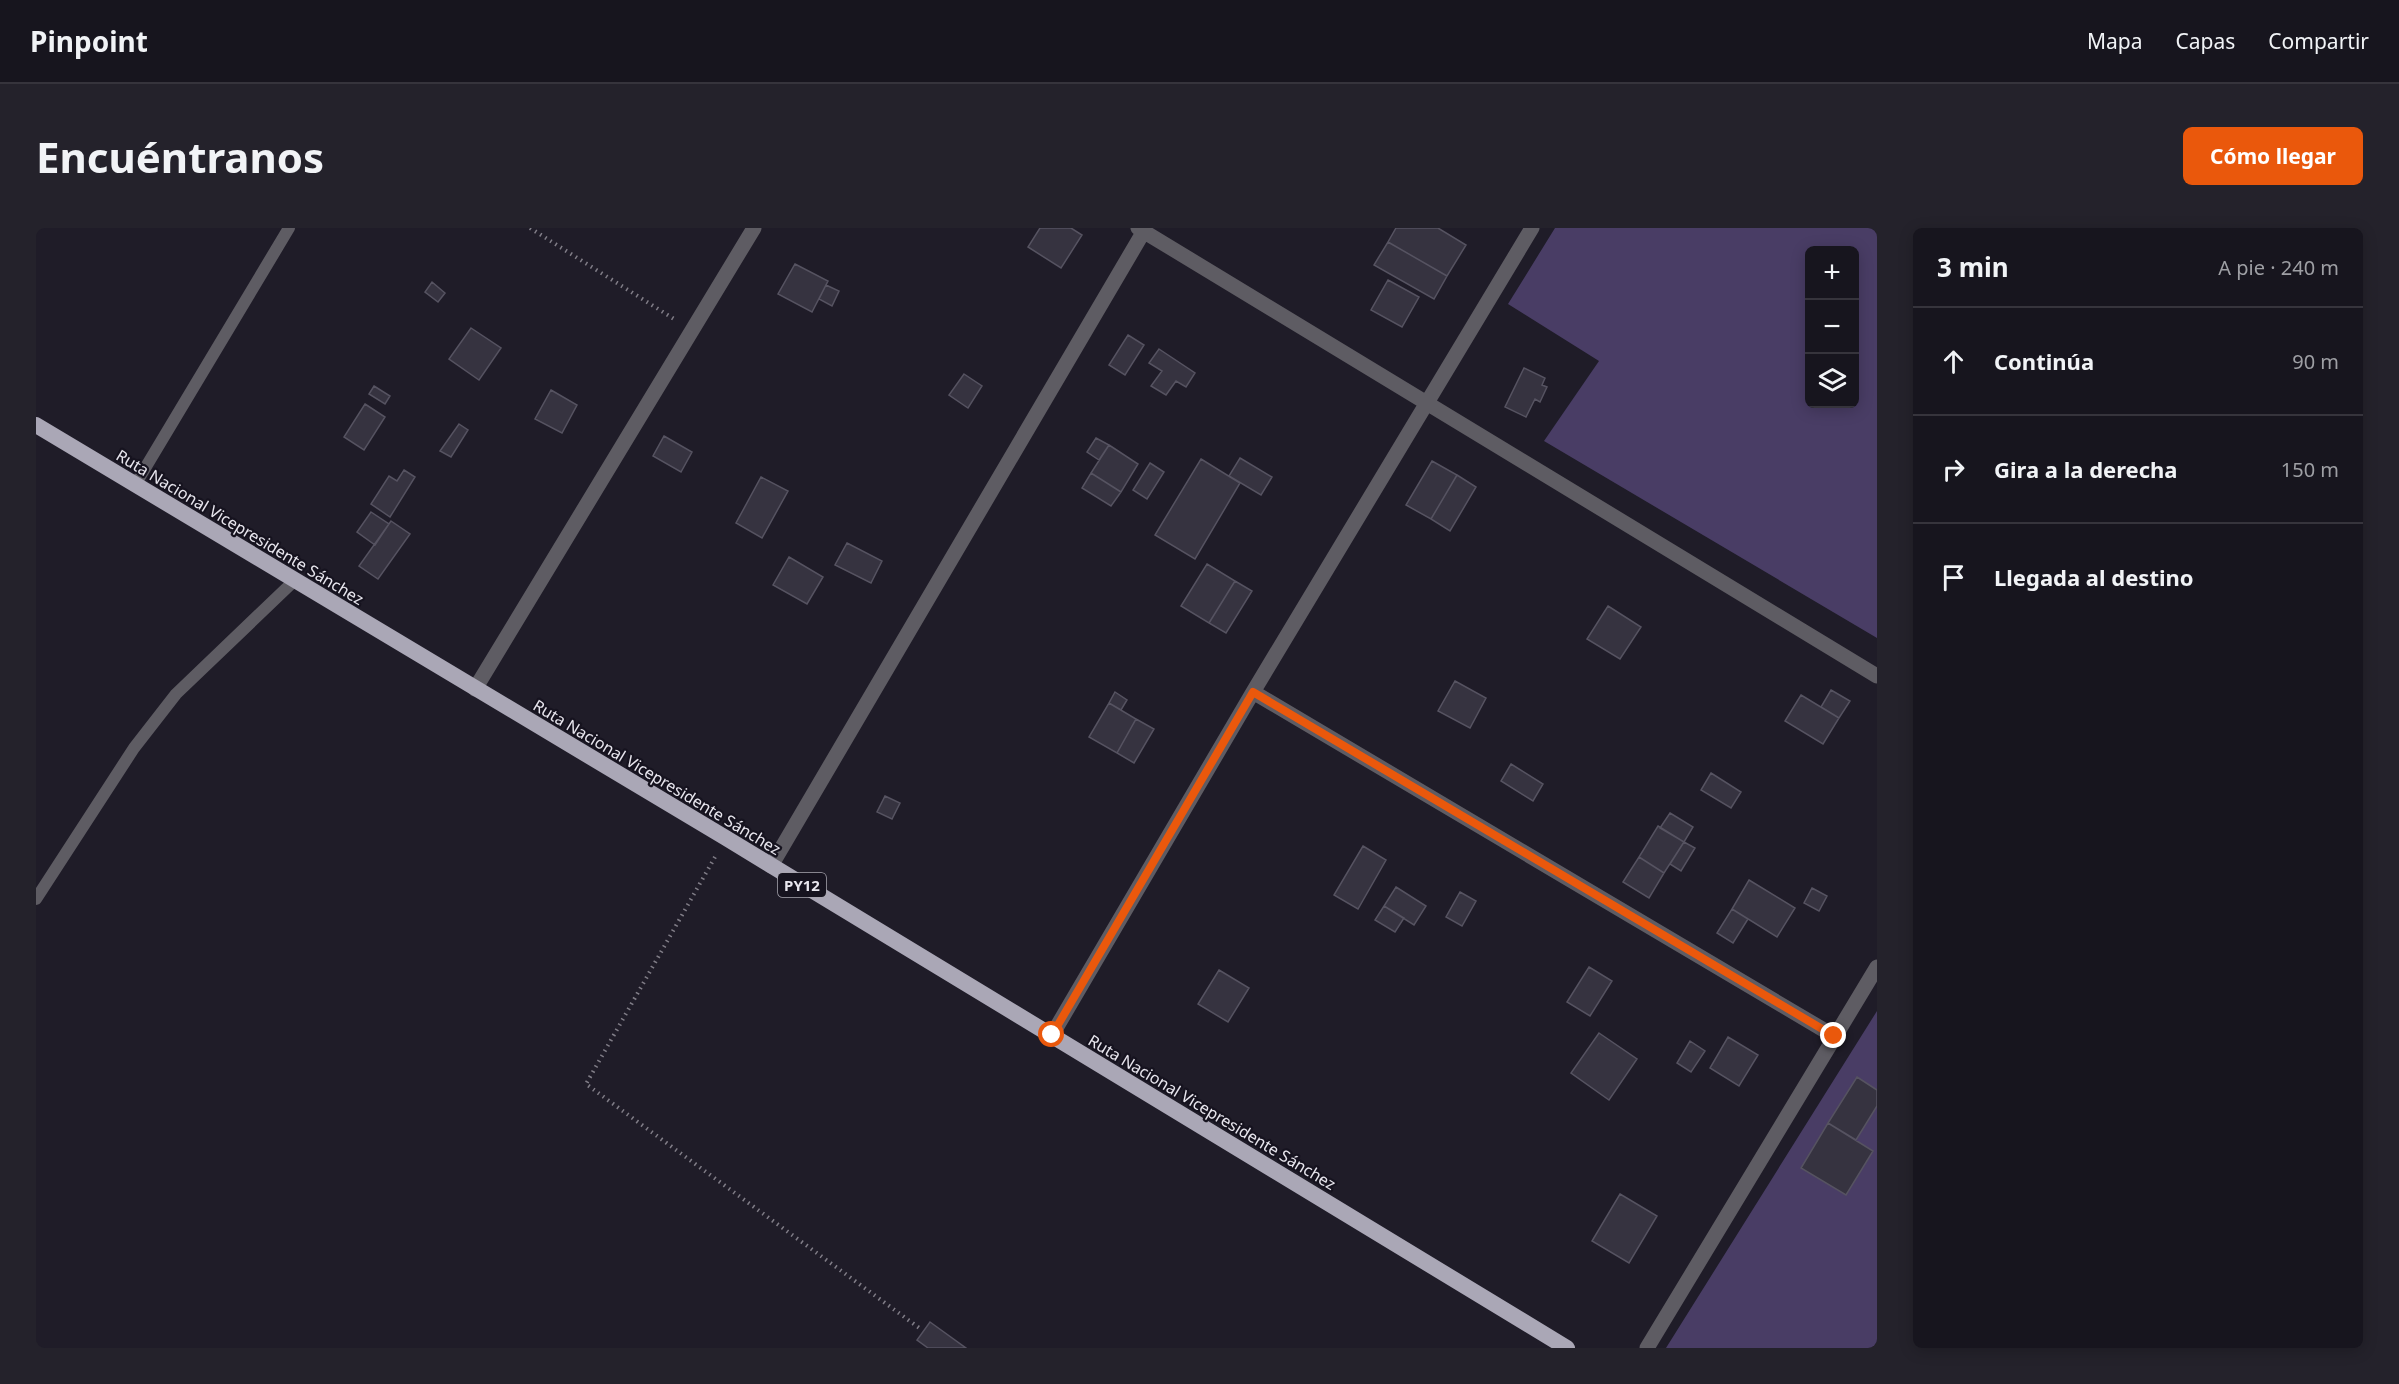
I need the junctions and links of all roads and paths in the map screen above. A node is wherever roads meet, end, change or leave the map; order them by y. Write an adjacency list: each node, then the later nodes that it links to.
1 (290, 228): 9 (lane)
2 (530, 228): 6 (path)
3 (754, 228): 6 (street)
4 (1532, 228): 7 (street)
5 (1141, 230): 7 (street); 15 (street)
6 (692, 330): 12 (street)
7 (1427, 403): 11 (street); 13 (street)
8 (36, 425): 9 (highway, Ruta Nacional Vicepresidente Sánchez / PY12)
9 (135, 485): 10 (highway, Ruta Nacional Vicepresidente Sánchez / PY12)
10 (294, 581): 12 (highway, Ruta Nacional Vicepresidente Sánchez / PY12); 16 (lane)
11 (1877, 676)
12 (475, 689): 14 (highway, Ruta Nacional Vicepresidente Sánchez / PY12)
13 (1253, 692): 18 (street); 19 (street)
14 (726, 838): 15 (highway, Ruta Nacional Vicepresidente Sánchez / PY12); 20 (path)
15 (771, 866): 18 (highway, Ruta Nacional Vicepresidente Sánchez / PY12)
16 (36, 899)
17 (1877, 967): 19 (street)
18 (1052, 1035): 21 (highway, Ruta Nacional Vicepresidente Sánchez / PY12)
19 (1834, 1036): 22 (street)
20 (922, 1330)
21 (1567, 1348)
22 (1647, 1348)

